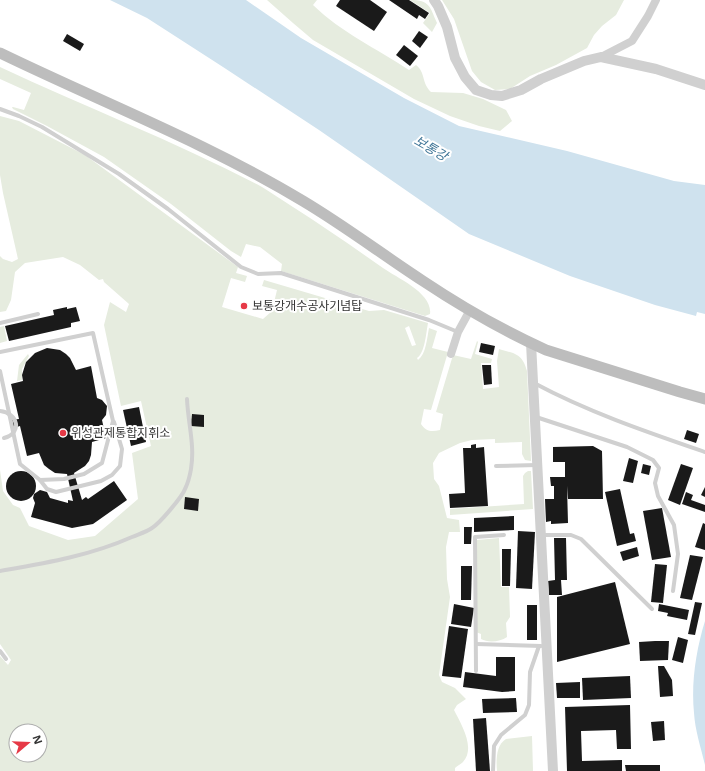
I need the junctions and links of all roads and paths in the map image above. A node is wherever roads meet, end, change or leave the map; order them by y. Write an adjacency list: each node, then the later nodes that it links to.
1 (434, 0): 4 (street)
2 (656, 0): 4 (street)
3 (0, 53): 7 (main road)
4 (601, 57): 5 (street)
5 (705, 85)
6 (0, 109): 10 (lane)
7 (470, 310): 10 (street); 11 (main road)
8 (38, 314): 9 (lane)
9 (0, 323)
10 (458, 332): 13 (street)
11 (531, 343): 15 (street); 17 (main road)
12 (0, 352): 20 (lane)
13 (451, 354)
14 (0, 371): 25 (lane)
15 (533, 383): 19 (street); 22 (lane)
16 (187, 399): 28 (lane)
17 (705, 399)
18 (0, 411): 21 (lane, bridge)
19 (535, 417): 23 (street); 29 (lane)
20 (114, 421): 25 (lane); 25 (lane)
21 (2, 438)
22 (705, 452)
23 (538, 465): 24 (lane); 27 (street)
24 (496, 466)
25 (40, 480)
26 (504, 534): 31 (lane)
27 (541, 535): 30 (lane); 32 (street)
28 (0, 571)
29 (673, 591)
30 (652, 609)
31 (476, 644): 32 (lane); 35 (lane)
32 (543, 646): 36 (lane); 37 (street)
33 (0, 651): 34 (lane)
34 (6, 659)
35 (476, 671)
36 (493, 771)
37 (553, 771)

